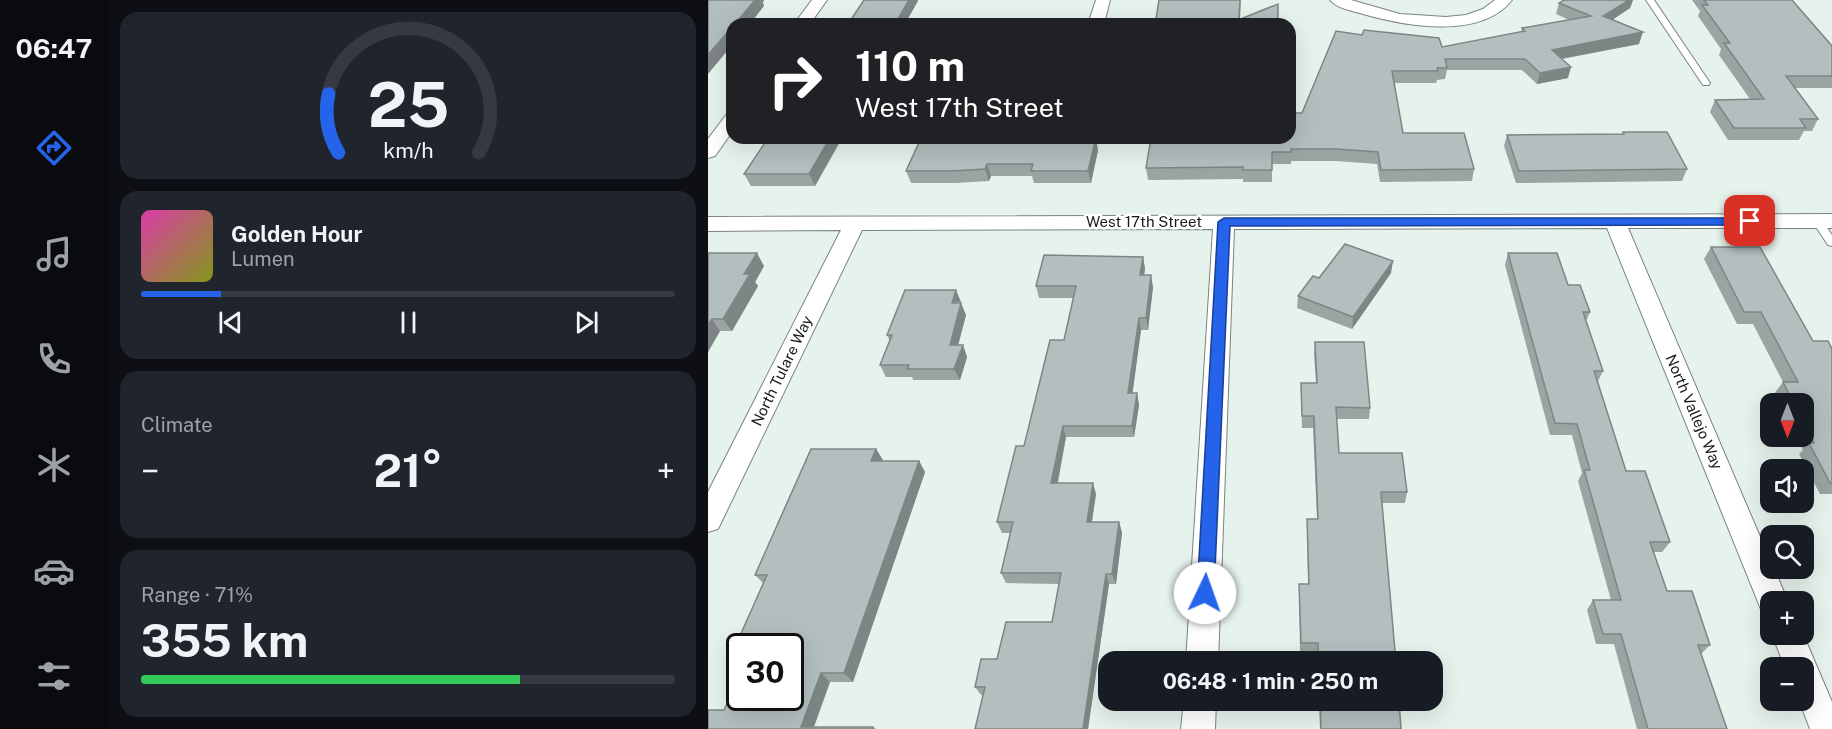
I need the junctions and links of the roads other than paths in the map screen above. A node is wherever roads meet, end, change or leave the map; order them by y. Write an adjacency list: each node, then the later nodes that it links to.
1 (820, 0): 6 (street)
2 (1103, 0): 7 (street)
3 (1337, 0): 4 (street)
4 (1505, 0)
5 (1650, 0): 8 (lane)
6 (806, 18)
7 (1098, 18)
8 (1706, 83)
9 (726, 127): 10 (street)
10 (708, 152)
11 (1825, 221): 13 (street, West 17th Street); 16 (lane)
12 (1224, 222): 13 (street, West 17th Street); 14 (street, West 17th Street); 19 (street)
13 (1615, 222): 18 (street, North Vallejo Way)
14 (855, 223): 15 (street, West 17th Street); 17 (street, North Tulare Way)
15 (708, 224)
16 (1832, 243)
17 (708, 520)
18 (1768, 591)
19 (1203, 651)
20 (1814, 699): 23 (street)
21 (1199, 711): 22 (street)
22 (1198, 729)
23 (1827, 729)

